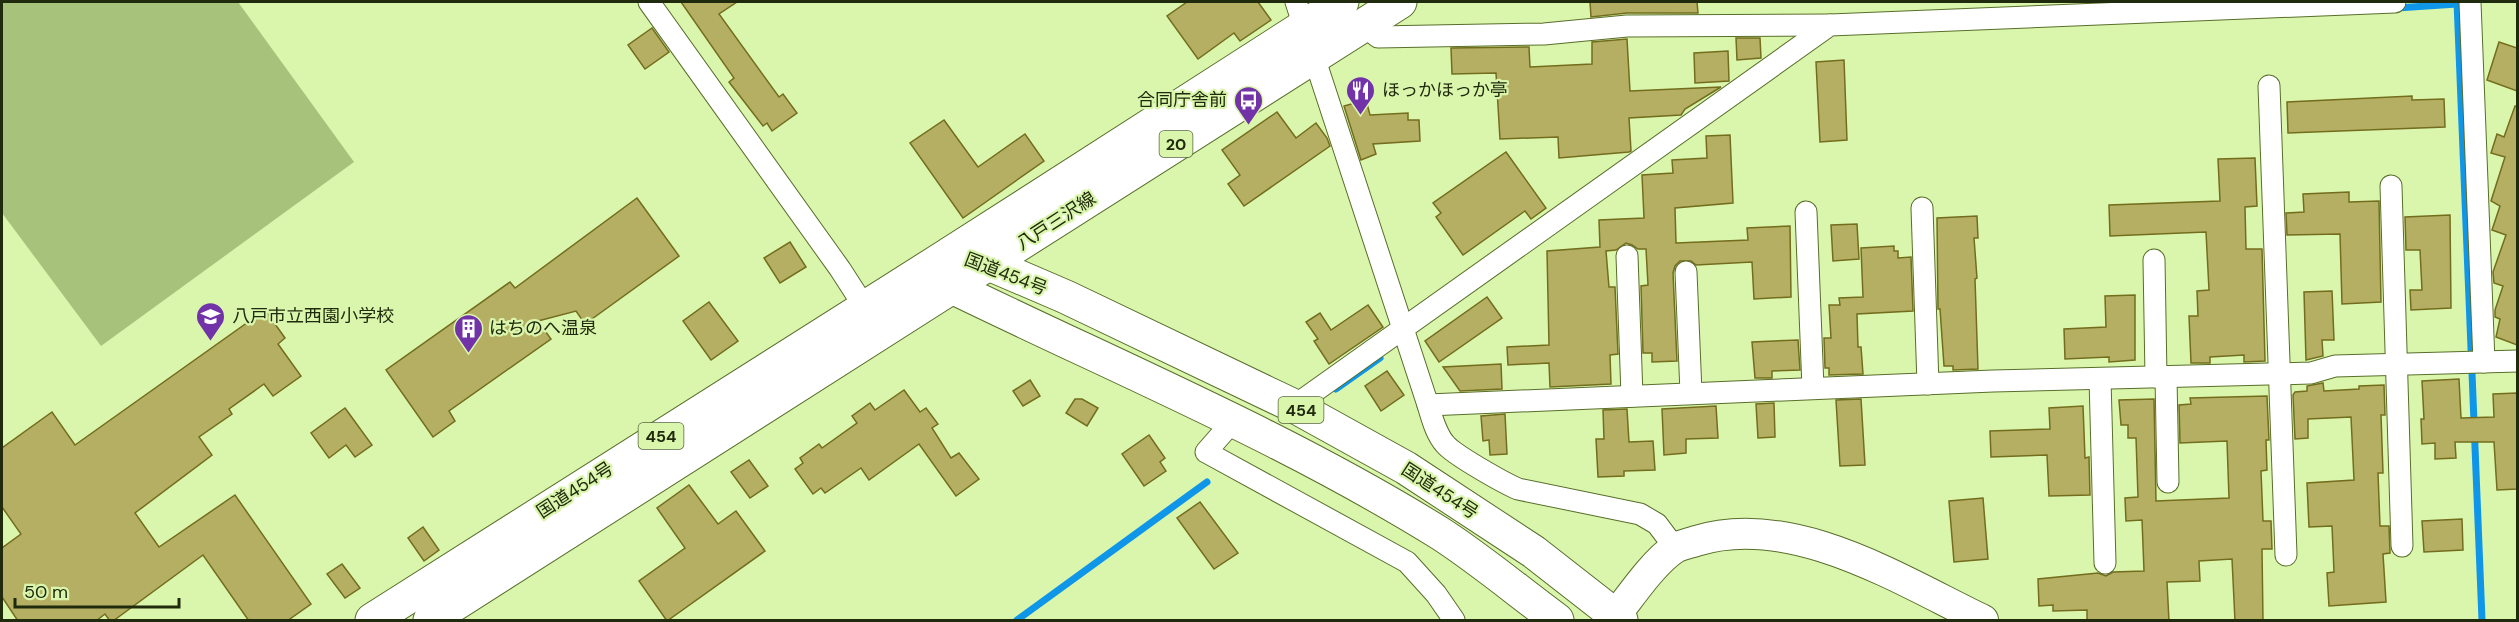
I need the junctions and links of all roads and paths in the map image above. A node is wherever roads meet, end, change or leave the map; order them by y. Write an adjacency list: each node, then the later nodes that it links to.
1 (649, 2): 18 (street)
2 (1400, 2): 5 (main road, 八戸三沢線 / 20)
3 (2395, 2): 6 (street)
4 (2470, 2): 21 (street)
5 (1353, 13): 6 (street); 7 (main road, 八戸三沢線 / 20)
6 (1830, 25): 19 (street)
7 (1305, 28): 12 (main road, 八戸三沢線 / 20); 15 (main road, 八戸三沢線 / 20); 19 (street)
8 (2269, 86): 23 (street)
9 (2391, 186): 22 (street)
10 (1922, 208): 26 (street)
11 (1806, 212): 27 (street)
12 (951, 253): 15 (main road, 国道454号 / 454); 17 (main road); 18 (main road, 国道454号 / 454)
13 (1627, 256): 29 (street)
14 (2154, 260): 24 (street)
15 (989, 264): 17 (main road, 八戸三沢線 / 20); 31 (main road, 国道454号 / 454)
16 (1686, 272): 28 (street)
17 (952, 287): 18 (main road, 国道454号 / 454); 32 (main road, 国道454号 / 454)
18 (872, 319): 39 (main road, 国道454号 / 454); 40 (main road, 国道454号 / 454)
19 (1404, 327): 30 (street); 31 (street)
20 (2517, 362): 21 (street)
21 (2476, 363): 22 (street)
22 (2396, 364): 23 (street); 34 (street)
23 (2278, 374): 24 (street); 36 (street)
24 (2161, 377): 25 (street); 33 (street)
25 (2100, 379): 26 (street); 37 (street)
26 (1928, 384): 27 (street)
27 (1813, 388): 28 (street)
28 (1691, 393): 29 (street)
29 (1632, 396): 30 (street)
30 (1428, 405): 35 (street)
31 (1294, 406): 38 (main road, 国道454号 / 454)
32 (1234, 420): 41 (street); 42 (main road, 国道454号 / 454)
33 (2168, 482)
34 (2402, 546)
35 (1675, 548): 38 (street); 43 (street)
36 (2286, 555)
37 (2105, 563)
38 (1616, 619)
39 (372, 621)
40 (430, 621)
41 (1454, 621)
42 (1557, 621)
43 (1983, 621)

